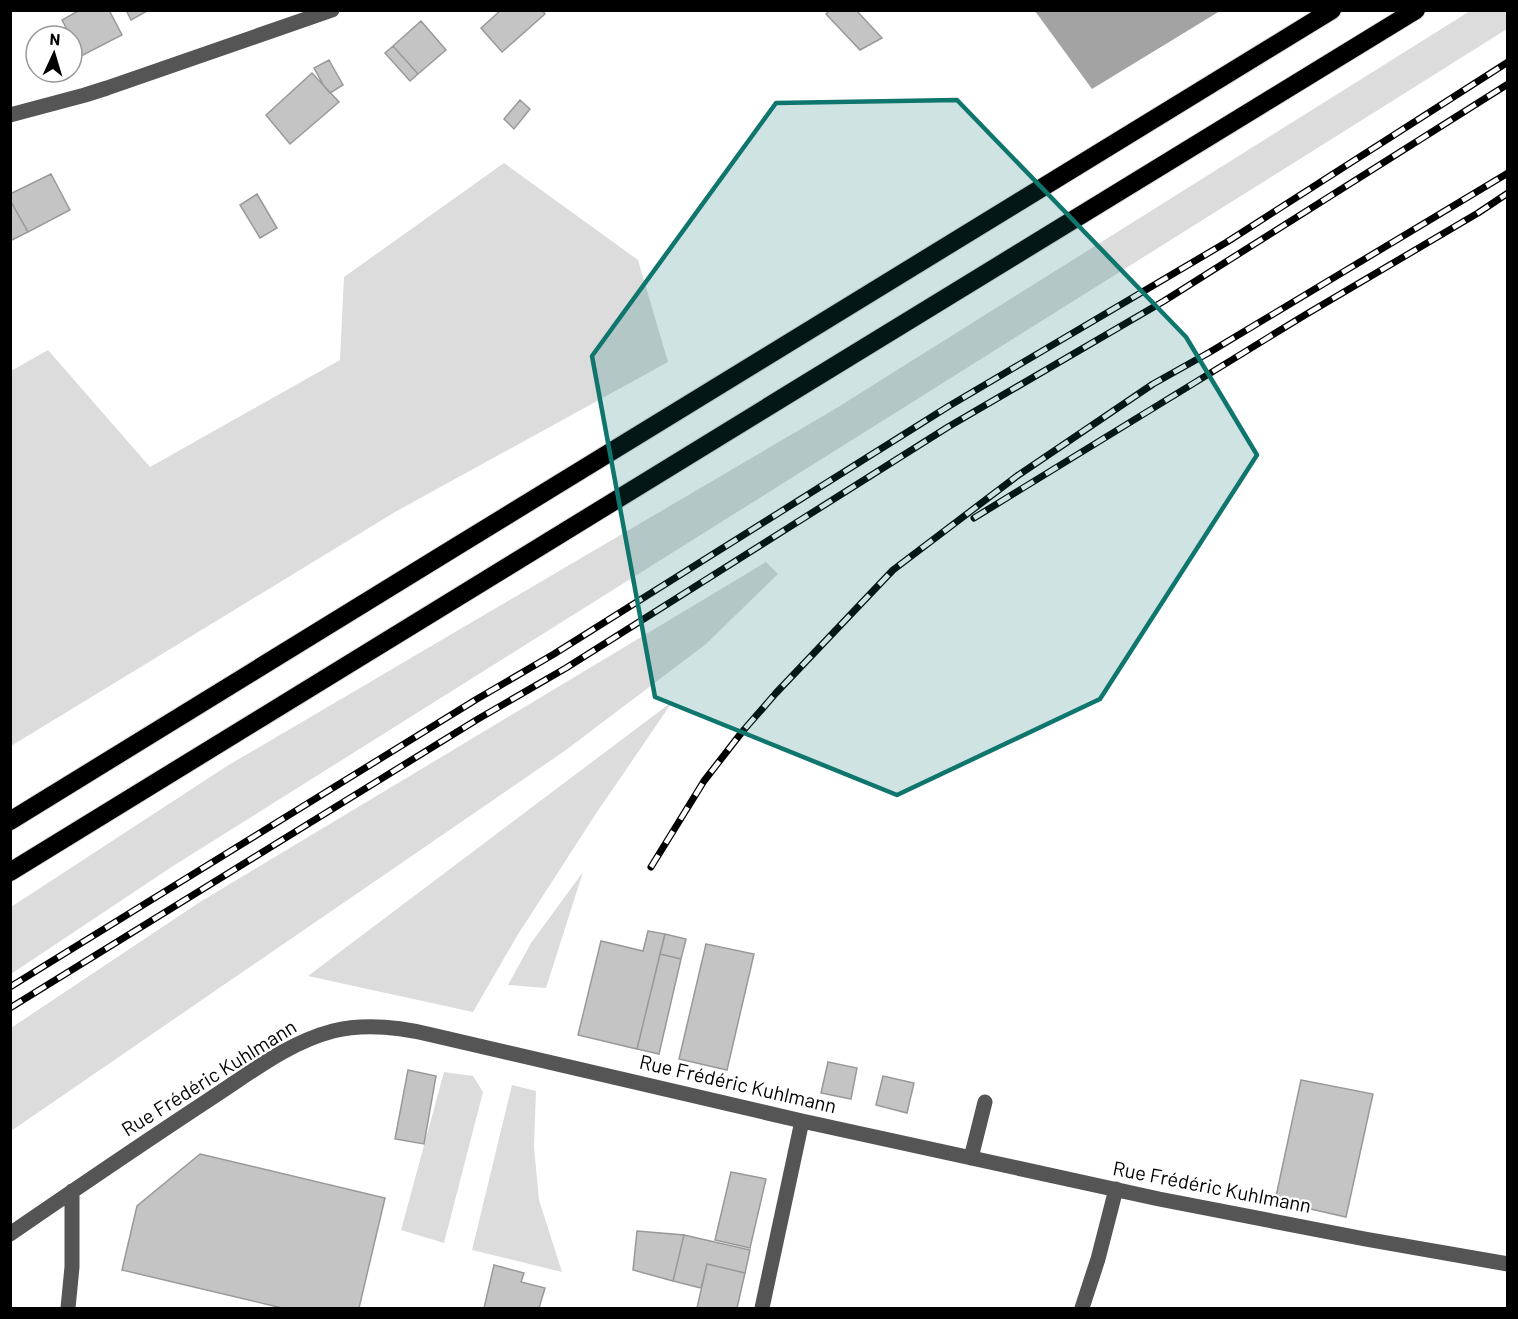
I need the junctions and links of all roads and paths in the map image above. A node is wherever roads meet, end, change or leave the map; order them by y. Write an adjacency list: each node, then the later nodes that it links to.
1 (332, 10): 4 (street)
2 (1332, 10): 5 (highway)
3 (1416, 10): 6 (highway)
4 (10, 115)
5 (10, 821)
6 (10, 872)
7 (986, 1102): 9 (street)
8 (802, 1121): 9 (street, Rue Frédéric Kuhlmann); 11 (street, Rue Frédéric Kuhlmann); 15 (street)
9 (971, 1158): 10 (street, Rue Frédéric Kuhlmann)
10 (1116, 1189): 13 (street, Rue Frédéric Kuhlmann); 16 (street)
11 (72, 1191): 12 (street, Rue Frédéric Kuhlmann); 14 (street)
12 (10, 1234)
13 (1508, 1264)
14 (68, 1308)
15 (762, 1308)
16 (1082, 1308)

